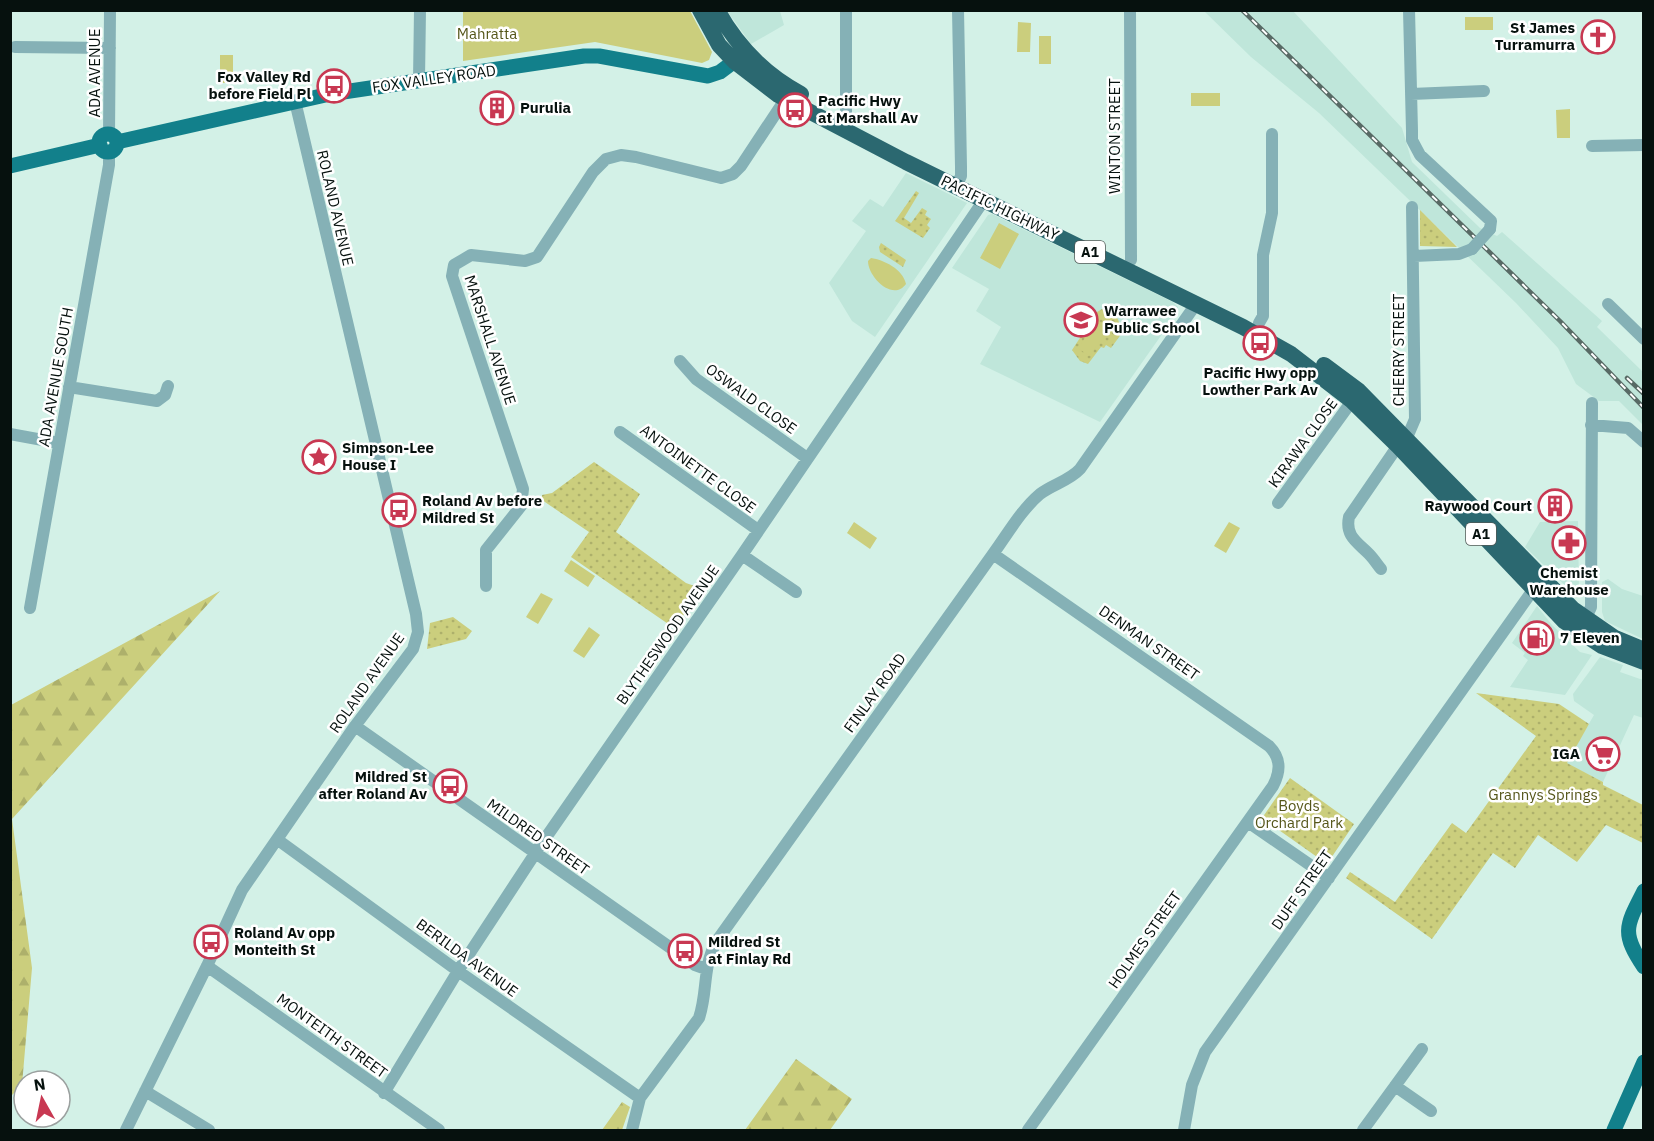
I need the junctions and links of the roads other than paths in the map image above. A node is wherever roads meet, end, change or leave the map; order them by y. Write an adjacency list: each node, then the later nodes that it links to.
1 (110, 10): 10 (street, ADA AVENUE)
2 (420, 10): 12 (street)
3 (700, 10): 11 (highway, PACIFIC HIGHWAY / A1)
4 (717, 10): 11 (highway, PACIFIC HIGHWAY / A1)
5 (846, 10): 17 (street)
6 (958, 10): 23 (street)
7 (1130, 10): 27 (street, WINTON STREET)
8 (1409, 10): 14 (street)
9 (15, 47): 10 (street)
10 (110, 48): 19 (street, ADA AVENUE)
11 (740, 57): 12 (main road, FOX VALLEY ROAD); 15 (highway, PACIFIC HIGHWAY / A1); 17 (highway, PACIFIC HIGHWAY / A1)
12 (419, 81): 16 (main road, FOX VALLEY ROAD)
13 (1484, 92): 14 (street)
14 (1411, 94): 26 (street, bridge)
15 (786, 98): 23 (highway, PACIFIC HIGHWAY / A1); 49 (street, MARSHALL AVENUE)
16 (295, 101): 19 (main road, FOX VALLEY ROAD); 56 (street, ROLAND AVENUE)
17 (846, 120): 23 (highway, PACIFIC HIGHWAY / A1)
18 (1272, 134): 30 (street)
19 (108, 144): 22 (main road, FOX VALLEY ROAD); 34 (street, ADA AVENUE SOUTH)
20 (1644, 145): 21 (street)
21 (1592, 146)
22 (10, 166)
23 (959, 182): 24 (highway, PACIFIC HIGHWAY / A1); 27 (highway, PACIFIC HIGHWAY / A1)
24 (984, 200): 28 (highway, PACIFIC HIGHWAY / A1); 43 (street, BLYTHESWOOD AVENUE)
25 (1412, 207): 26 (street, CHERRY STREET)
26 (1414, 256): 40 (street, CHERRY STREET)
27 (1131, 260): 30 (highway, PACIFIC HIGHWAY / A1)
28 (1196, 304): 35 (highway, PACIFIC HIGHWAY / A1); 46 (street, FINLAY ROAD)
29 (1608, 304): 31 (street)
30 (1259, 323): 40 (highway, PACIFIC HIGHWAY / A1)
31 (1644, 339)
32 (680, 361): 43 (street, OSWALD CLOSE)
33 (168, 386): 34 (street)
34 (69, 387): 42 (street, ADA AVENUE SOUTH)
35 (1352, 401): 40 (highway, PACIFIC HIGHWAY / A1); 44 (street, KIRAWA CLOSE)
36 (1592, 403): 37 (street)
37 (1591, 425): 41 (street); 53 (street)
38 (620, 432): 45 (street, ANTOINETTE CLOSE)
39 (10, 434): 42 (street)
40 (1402, 441): 48 (street, CHERRY STREET); 50 (highway, PACIFIC HIGHWAY / A1); 53 (highway, PACIFIC HIGHWAY / A1)
41 (1644, 442)
42 (59, 443): 52 (street, ADA AVENUE SOUTH)
43 (807, 458): 45 (street, BLYTHESWOOD AVENUE)
44 (1278, 503)
45 (758, 530): 47 (street, BLYTHESWOOD AVENUE)
46 (993, 554): 57 (street, DENMAN STREET); 65 (street, FINLAY ROAD)
47 (742, 555): 51 (street); 60 (street, BLYTHESWOOD AVENUE)
48 (1381, 569)
49 (486, 586)
50 (1533, 590): 53 (highway, PACIFIC HIGHWAY / A1); 61 (street, DUFF STREET)
51 (796, 592)
52 (30, 608)
53 (1582, 626): 54 (highway, PACIFIC HIGHWAY / A1); 55 (highway, PACIFIC HIGHWAY / A1)
54 (1644, 650)
55 (1644, 662)
56 (356, 726): 59 (street, ROLAND AVENUE); 60 (street, MILDRED STREET)
57 (1279, 764): 58 (street, HOLMES STREET)
58 (1248, 822): 61 (street); 78 (street, HOLMES STREET)
59 (278, 840): 63 (street, ROLAND AVENUE); 66 (street, BERILDA AVENUE)
60 (535, 853): 65 (street, MILDRED STREET); 66 (street, BLYTHESWOOD AVENUE)
61 (1329, 878): 79 (street, DUFF STREET)
62 (1644, 891): 64 (main road)
63 (207, 966): 70 (street, ROLAND AVENUE); 71 (street, MONTEITH STREET)
64 (1644, 967)
65 (706, 969): 72 (street, FINLAY ROAD)
66 (458, 971): 71 (street, BLYTHESWOOD AVENUE); 72 (street, BERILDA AVENUE)
67 (1422, 1049): 69 (street)
68 (1644, 1062): 81 (main road)
69 (1395, 1086): 73 (street); 80 (street)
70 (145, 1091): 74 (street, ROLAND AVENUE); 75 (street)
71 (384, 1093): 76 (street, MONTEITH STREET)
72 (640, 1098): 77 (street, FINLAY ROAD)
73 (1431, 1111)
74 (126, 1131)
75 (208, 1131)
76 (439, 1131)
77 (632, 1131)
78 (1028, 1131)
79 (1184, 1131)
80 (1363, 1131)
81 (1614, 1131)

